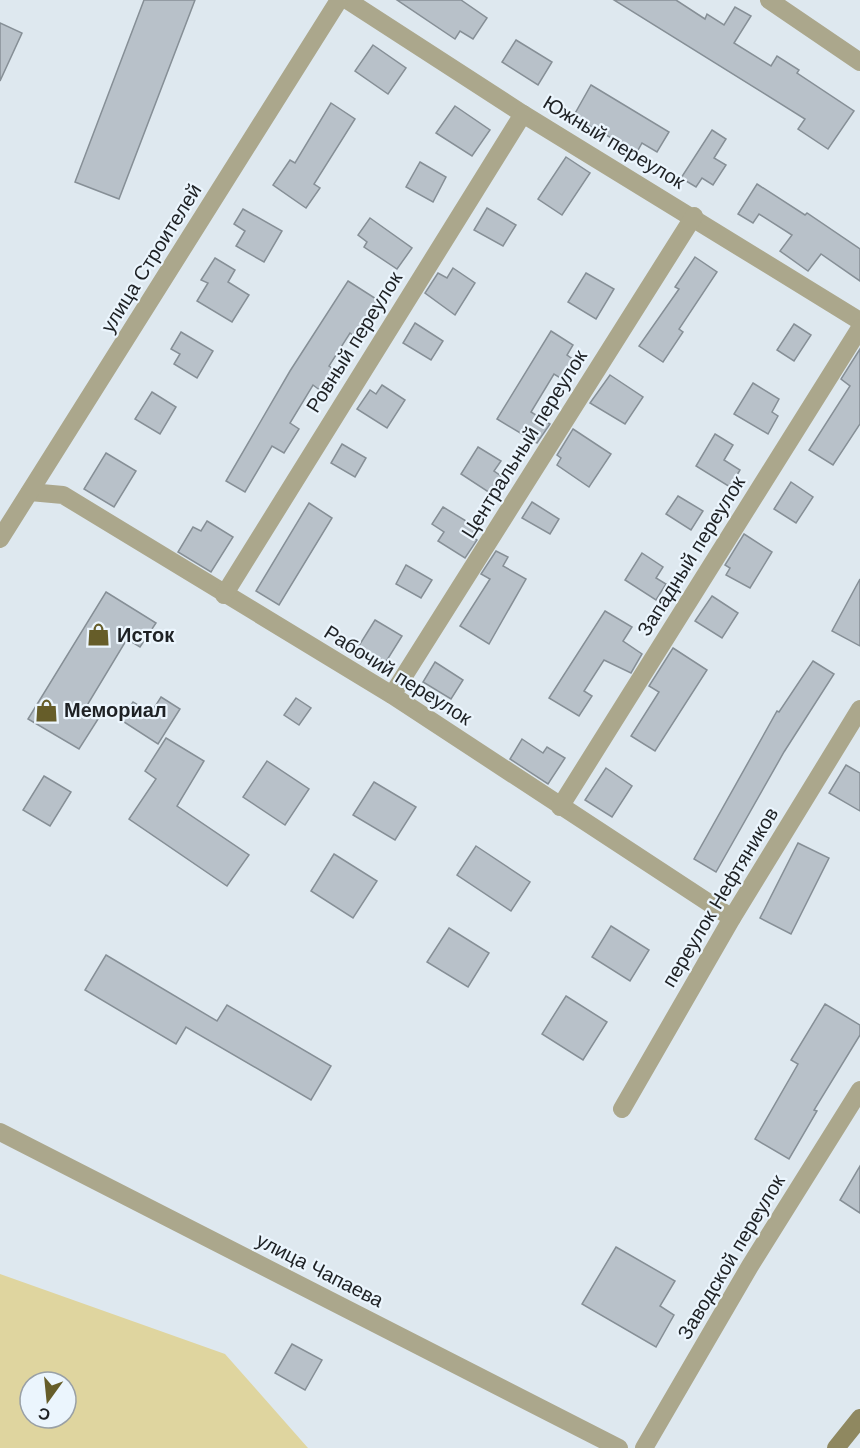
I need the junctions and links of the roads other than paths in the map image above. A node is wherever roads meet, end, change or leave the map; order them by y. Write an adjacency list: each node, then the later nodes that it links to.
1 (339, 0): 9 (street, улица Строителей)
2 (347, 0): 5 (street, Южный переулок)
3 (769, 0): 4 (street)
4 (860, 62)
5 (523, 114): 6 (street, Южный переулок); 11 (street, Ровный переулок)
6 (694, 216): 7 (street, Южный переулок); 12 (street, Центральный переулок)
7 (860, 321)
8 (860, 328): 14 (street, Западный переулок)
9 (30, 492): 10 (street, улица Строителей); 11 (street, Рабочий переулок)
10 (0, 539)
11 (224, 594): 12 (street, Рабочий переулок)
12 (392, 695): 14 (street, Рабочий переулок)
13 (860, 709): 15 (street, переулок Нефтяников)
14 (560, 807): 15 (street, Рабочий переулок)
15 (732, 918): 17 (street, переулок Нефтяников)
16 (860, 1090): 21 (street, Заводской переулок)
17 (622, 1109)
18 (0, 1132): 20 (street, улица Чапаева)
19 (860, 1418): 22 (main road)
20 (619, 1448)
21 (644, 1448)
22 (836, 1448)

